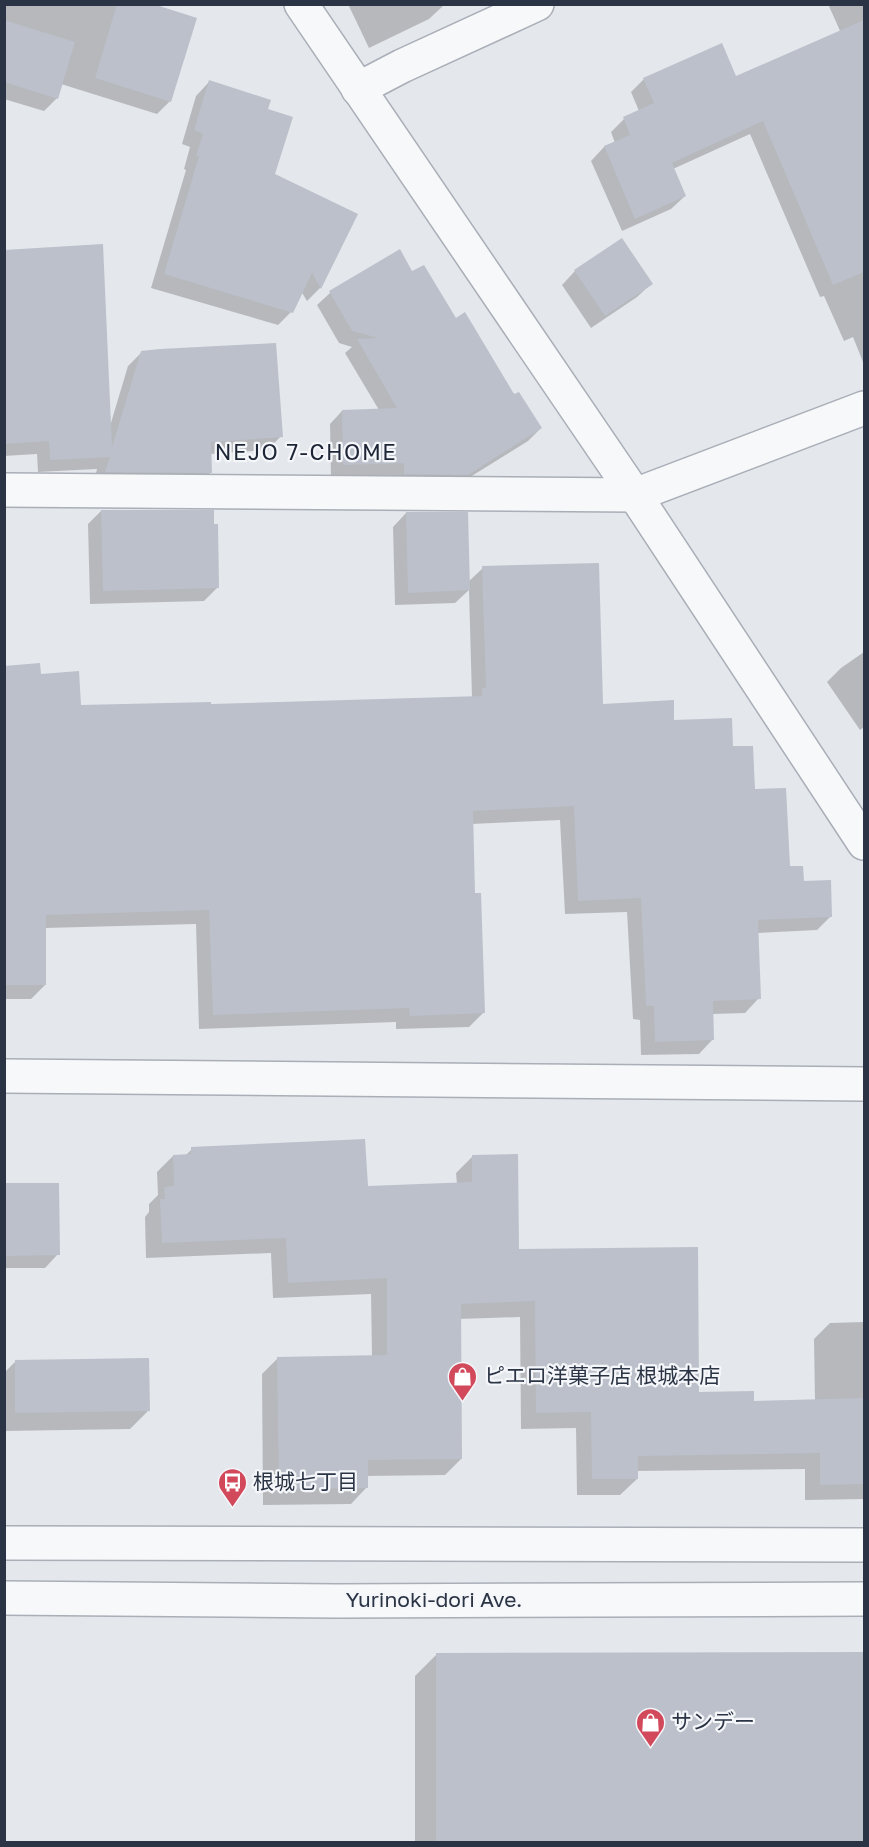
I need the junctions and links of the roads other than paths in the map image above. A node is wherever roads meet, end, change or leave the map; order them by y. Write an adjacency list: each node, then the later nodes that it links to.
1 (301, 4): 3 (street)
2 (537, 4): 3 (street)
3 (358, 89): 6 (street)
4 (864, 408): 6 (street)
5 (4, 490): 6 (street)
6 (635, 495): 7 (street)
7 (864, 843)
8 (4, 1076): 9 (street)
9 (864, 1084)
10 (4, 1543): 11 (street)
11 (864, 1545)
12 (4, 1598): 13 (street, Yurinoki-dori Ave.)
13 (864, 1599)

